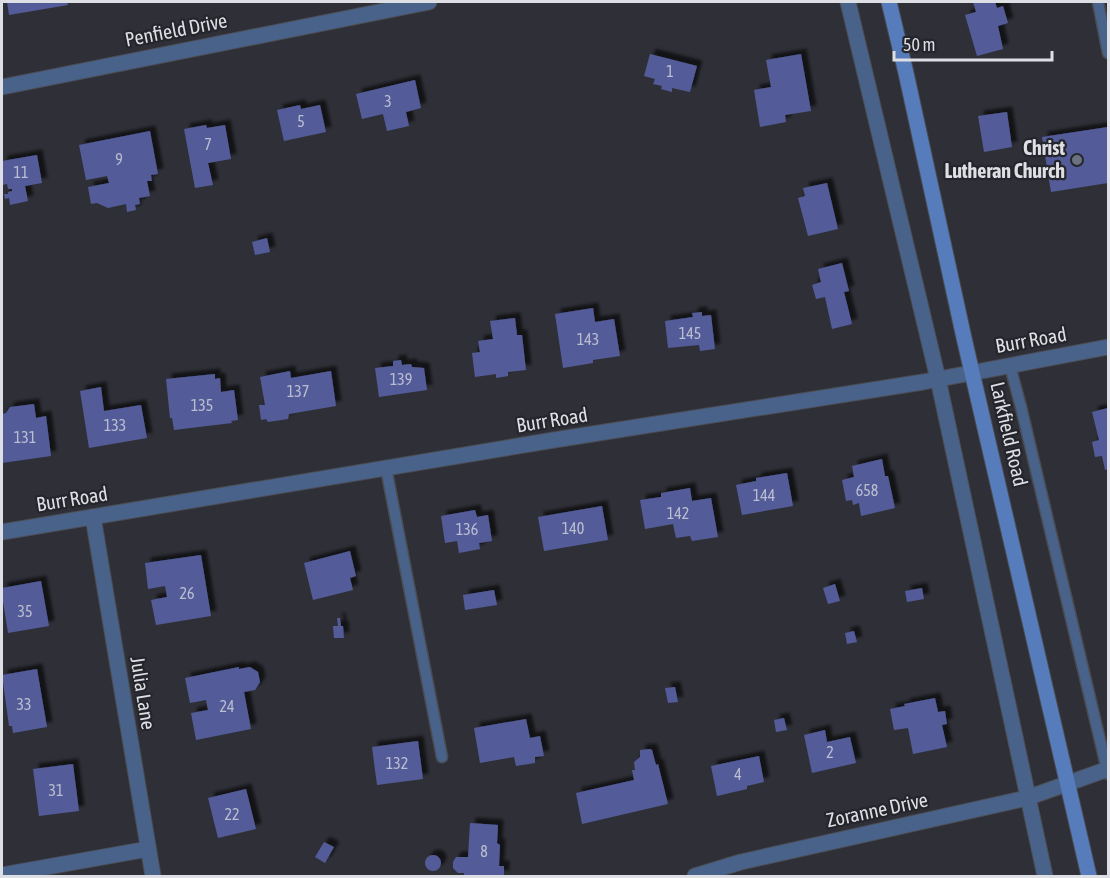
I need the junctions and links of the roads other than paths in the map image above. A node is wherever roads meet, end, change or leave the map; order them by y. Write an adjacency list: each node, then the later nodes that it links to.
1 (429, 2): 6 (street, Penfield Drive)
2 (848, 2): 10 (street)
3 (889, 2): 9 (main road, Larkfield Road)
4 (1098, 2): 5 (lane)
5 (1108, 53)
6 (2, 87)
7 (1108, 348): 8 (street, Burr Road)
8 (1010, 366): 9 (street, Burr Road); 15 (lane)
9 (973, 372): 10 (street, Burr Road); 16 (main road, Larkfield Road)
10 (938, 379): 11 (street, Burr Road); 17 (street)
11 (386, 468): 12 (street, Burr Road); 14 (lane)
12 (93, 517): 13 (street, Burr Road); 18 (street, Julia Lane)
13 (2, 532)
14 (442, 757)
15 (1108, 771): 16 (street, Zoranne Drive)
16 (1067, 784): 17 (street, Zoranne Drive); 23 (main road, Larkfield Road)
17 (1027, 798): 21 (street, Zoranne Drive); 22 (street)
18 (148, 849): 19 (street); 20 (street, Julia Lane)
19 (2, 875)
20 (153, 876)
21 (695, 876)
22 (1045, 876)
23 (1089, 876)

